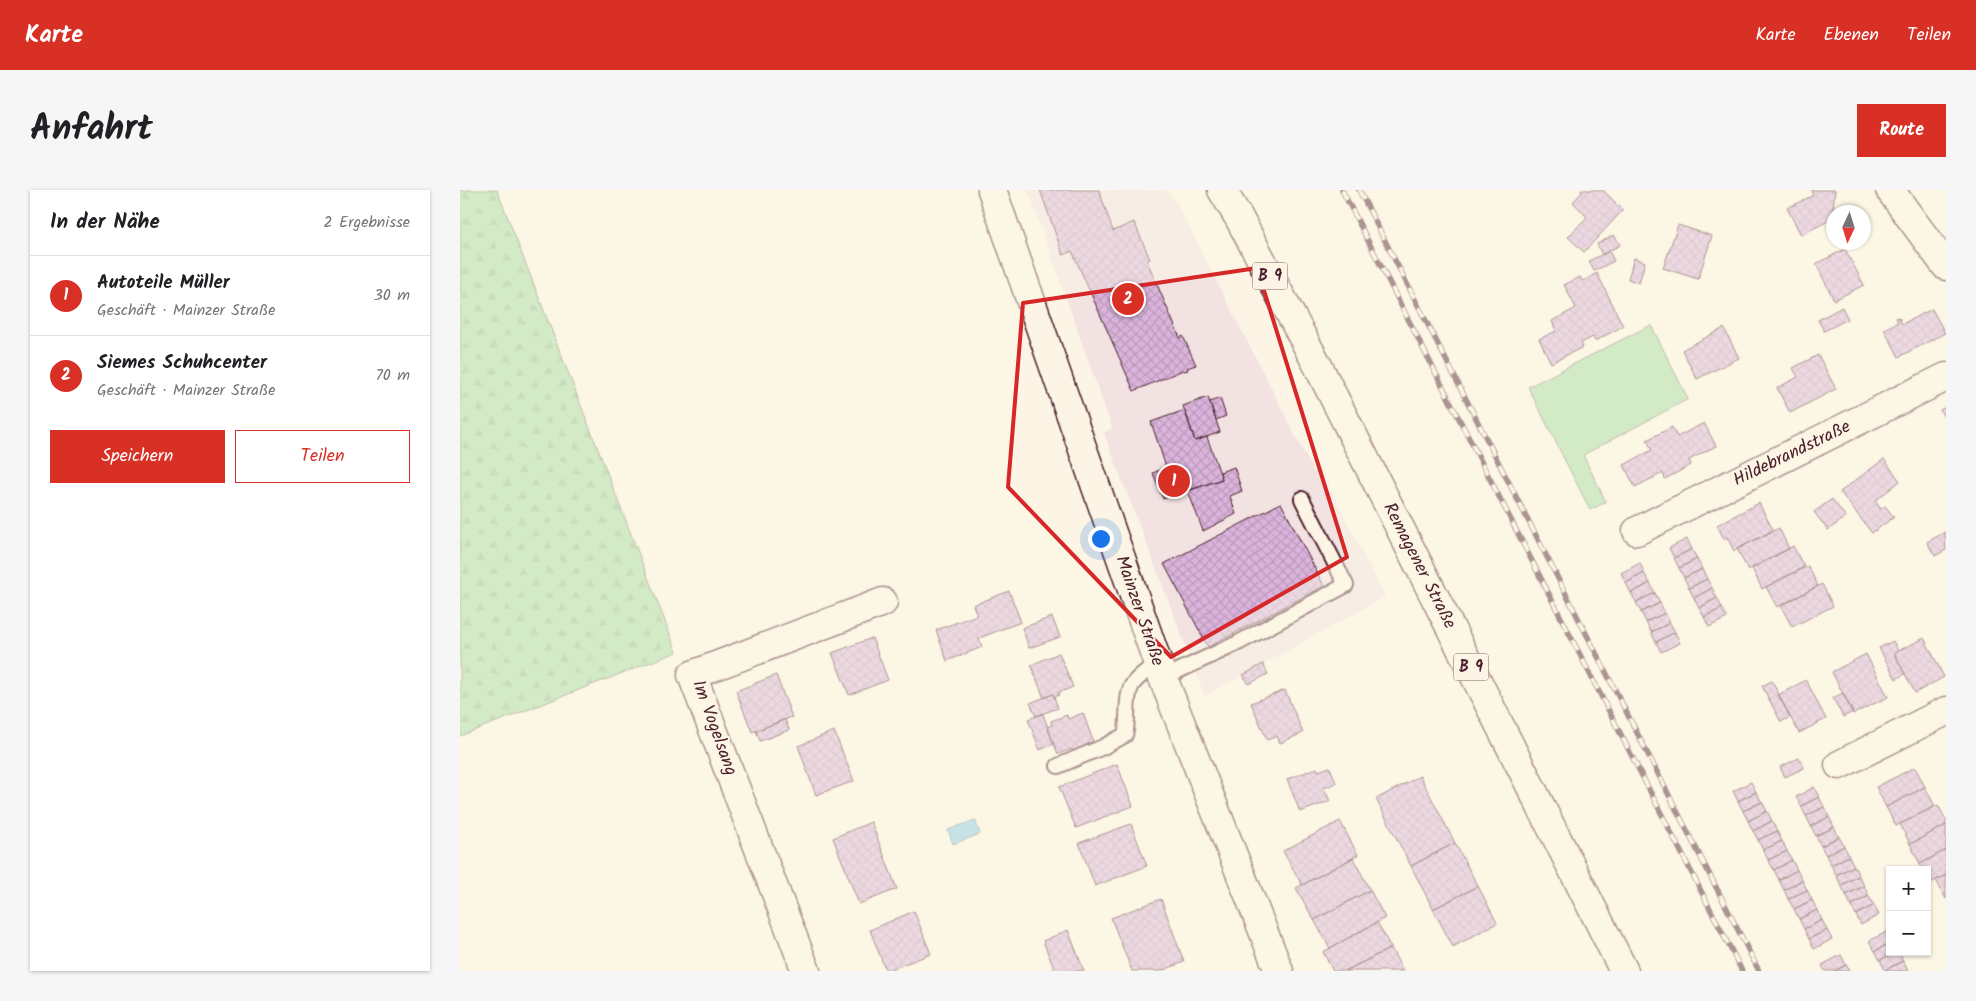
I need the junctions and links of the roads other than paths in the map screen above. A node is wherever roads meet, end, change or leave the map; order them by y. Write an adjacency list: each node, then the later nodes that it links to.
1 (992, 190): 9 (main road, Mainzer Straße)
2 (1222, 190): 15 (main road, Remagener Straße / B 9)
3 (1890, 190): 4 (main road)
4 (1946, 266)
5 (1946, 376): 7 (main road, Hildebrandstraße)
6 (1302, 498): 9 (lane)
7 (1637, 531)
8 (882, 602): 13 (main road, Im Vogelsang)
9 (1160, 670): 11 (lane); 14 (main road, Mainzer Straße)
10 (1946, 711): 12 (main road)
11 (1058, 766)
12 (1839, 766)
13 (806, 971)
14 (1280, 971)
15 (1624, 971)

